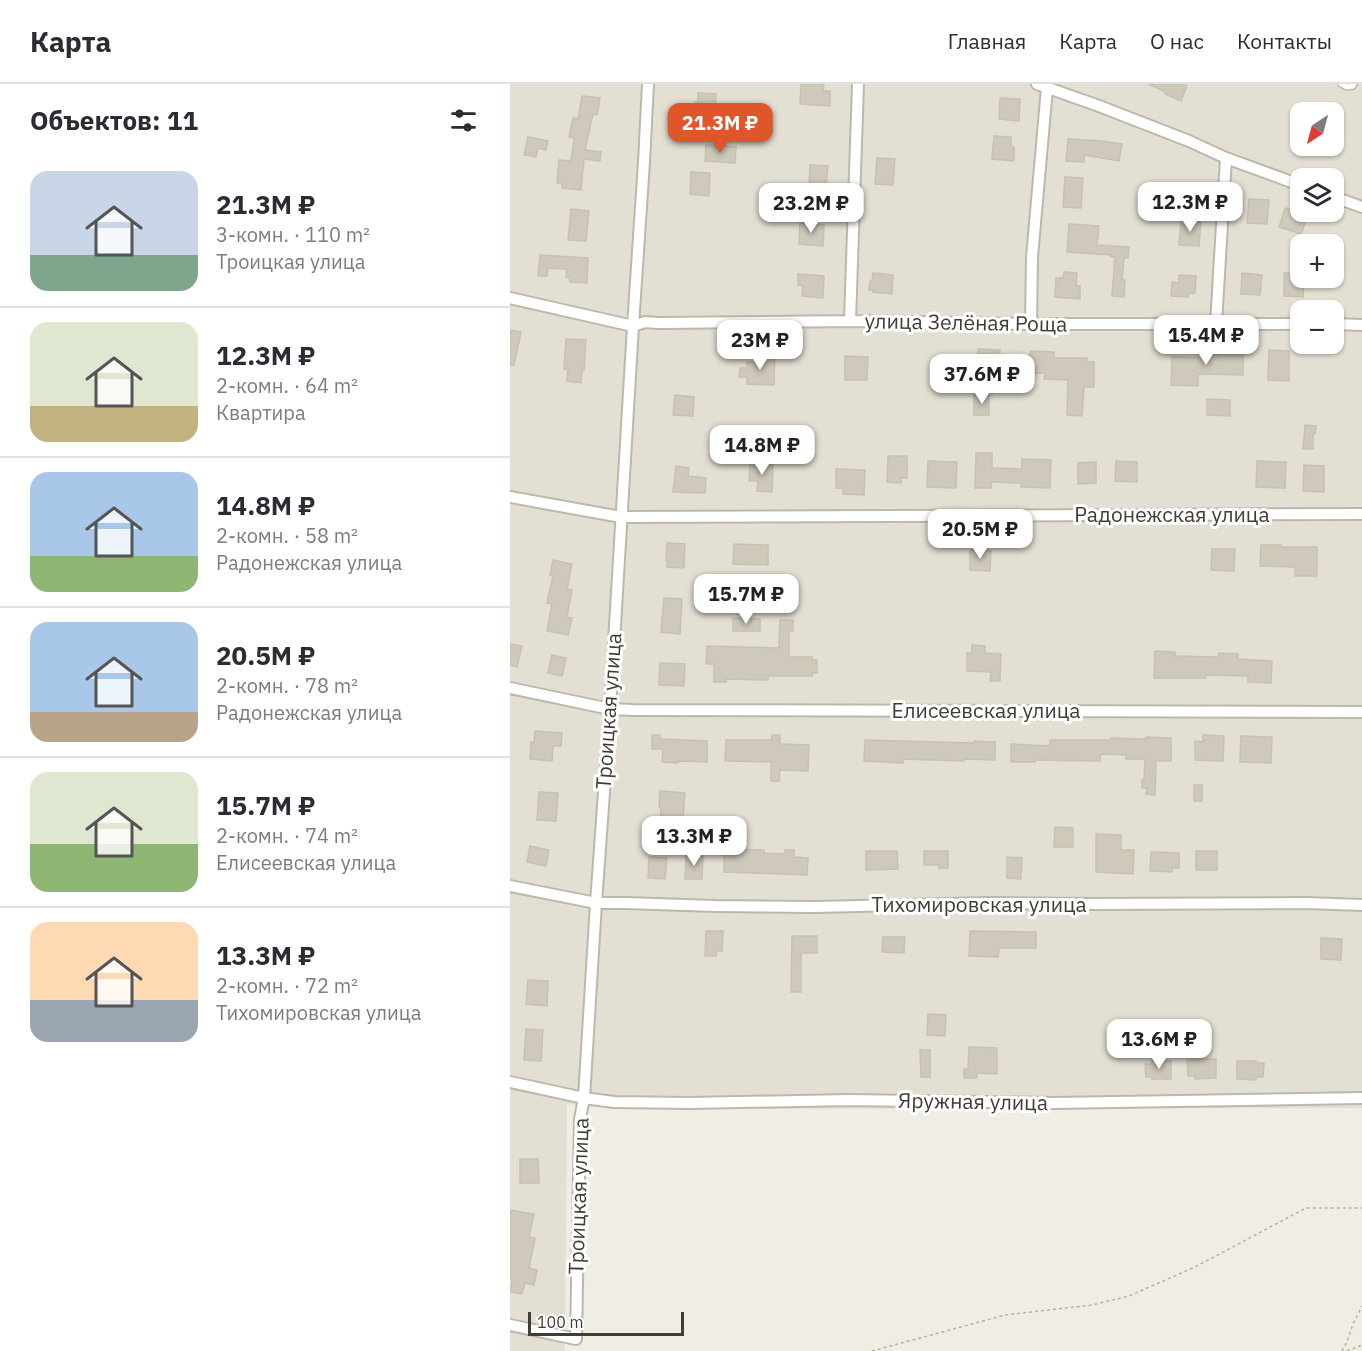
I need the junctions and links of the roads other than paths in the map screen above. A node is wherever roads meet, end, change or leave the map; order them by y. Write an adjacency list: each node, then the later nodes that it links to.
1 (648, 84): 17 (street, Троицкая улица)
2 (858, 84): 11 (street)
3 (1341, 84): 4 (lane)
4 (1354, 84)
5 (1042, 86): 6 (street); 12 (street)
6 (1226, 158): 7 (street); 13 (street)
7 (1290, 181)
8 (1344, 201): 9 (street)
9 (1362, 207)
10 (510, 298): 17 (street, улица Зелёная Роща)
11 (850, 321): 12 (street, улица Зелёная Роща); 17 (street, улица Зелёная Роща)
12 (1031, 324): 13 (street, улица Зелёная Роща)
13 (1216, 324): 14 (street, улица Зелёная Роща)
14 (1290, 324)
15 (1344, 324): 16 (street)
16 (1362, 325)
17 (633, 326): 20 (street, Троицкая улица)
18 (510, 497): 20 (street, Радонежская улица)
19 (1362, 514): 20 (street, Радонежская улица)
20 (621, 517): 22 (street, Троицкая улица)
21 (510, 688): 22 (street, Елисеевская улица)
22 (610, 709): 23 (street, Елисеевская улица); 25 (street, Троицкая улица)
23 (1362, 712)
24 (510, 886): 25 (street, Тихомировская улица)
25 (596, 903): 26 (street, Тихомировская улица); 28 (street, Троицкая улица)
26 (1362, 905)
27 (510, 1082): 28 (street, Яружная улица)
28 (584, 1098): 29 (street, Яружная улица); 30 (street, Троицкая улица)
29 (1362, 1098)
30 (510, 1325)

